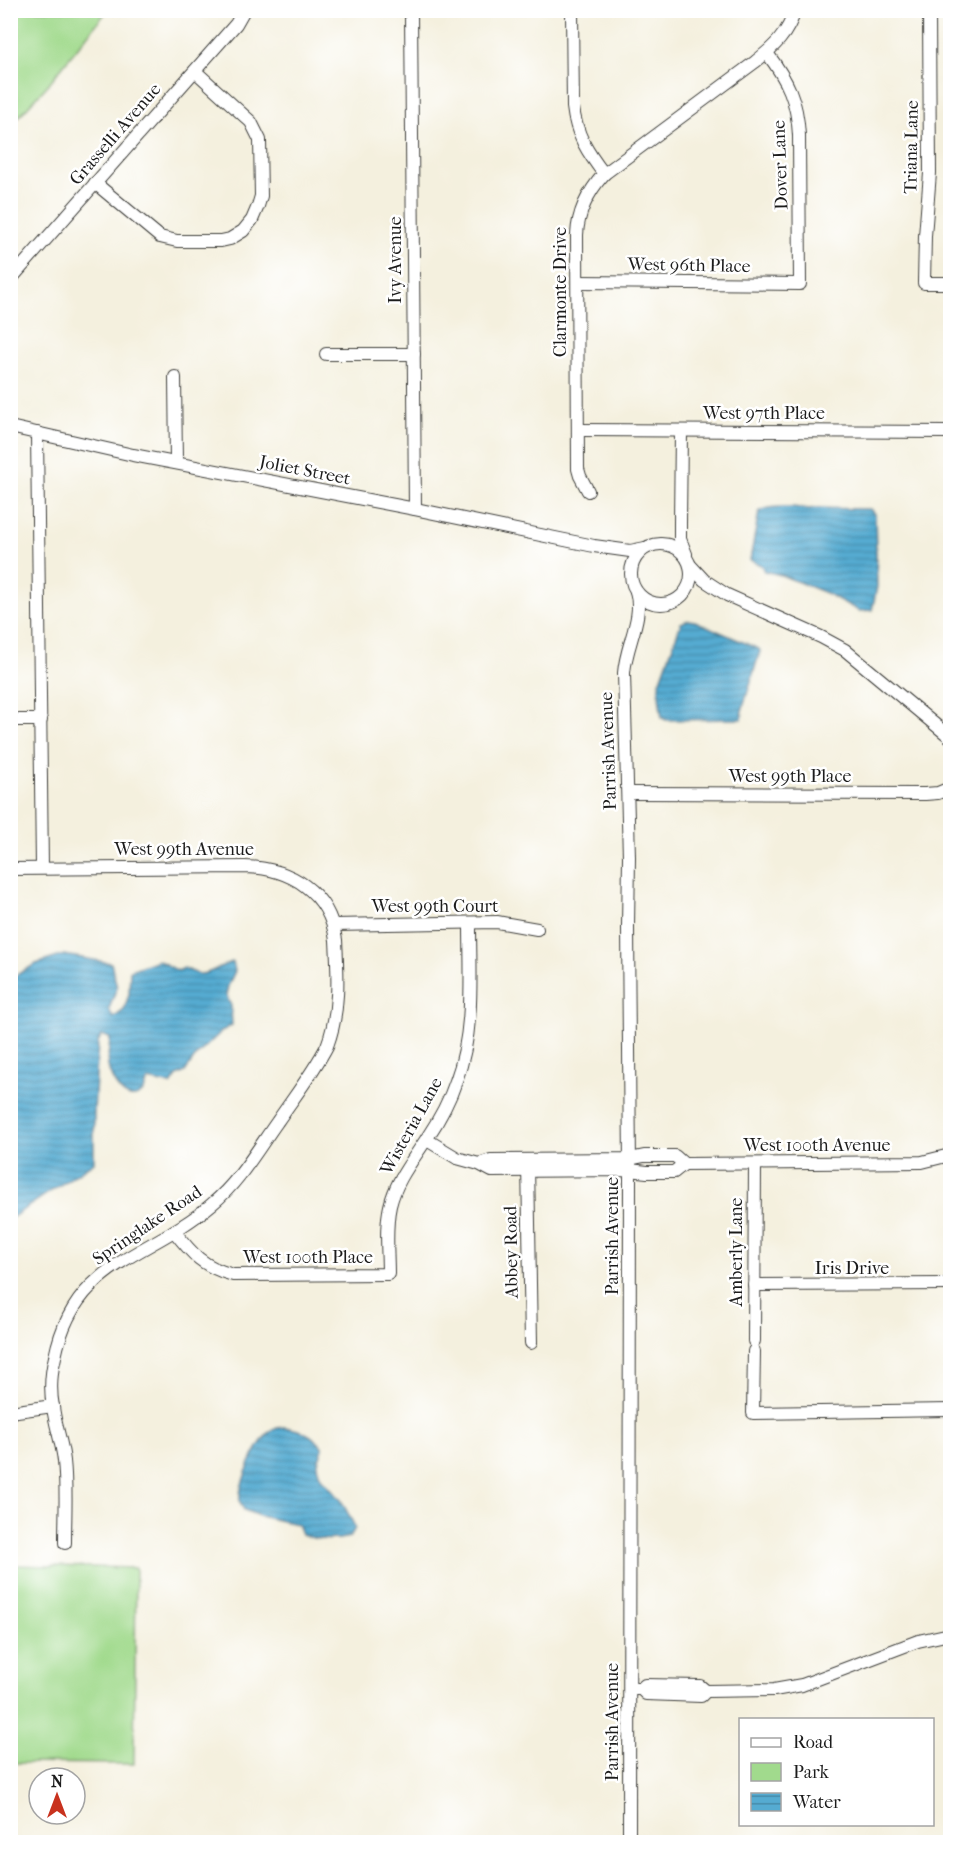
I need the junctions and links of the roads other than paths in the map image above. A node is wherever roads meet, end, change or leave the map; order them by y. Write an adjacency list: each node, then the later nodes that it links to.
1 (244, 10): 7 (street, Grasselli Avenue)
2 (411, 10): 15 (street, Ivy Avenue)
3 (572, 10): 8 (street)
4 (795, 10): 6 (street, Clarmonte Drive)
5 (929, 10): 12 (street, Triana Lane)
6 (767, 53): 8 (street, Clarmonte Drive); 13 (street, Dover Lane)
7 (195, 71): 9 (street, Grasselli Avenue); 9 (street)
8 (604, 174): 11 (street, Clarmonte Drive)
9 (95, 183): 10 (street, Grasselli Avenue)
10 (10, 280)
11 (578, 282): 13 (street, West 96th Place); 18 (street, Clarmonte Drive)
12 (951, 283)
13 (800, 284)
14 (327, 354): 15 (street)
15 (414, 354): 24 (street, Ivy Avenue)
16 (175, 377): 22 (street)
17 (10, 427): 21 (street, Joliet Street)
18 (578, 430): 19 (street, West 97th Place); 23 (street, Clarmonte Drive)
19 (681, 431): 20 (street, West 97th Place); 25 (street)
20 (951, 432)
21 (37, 433): 22 (street, Joliet Street); 36 (street)
22 (176, 463): 24 (street, Joliet Street)
23 (588, 491)
24 (415, 509): 26 (street, Joliet Street)
25 (680, 516): 27 (street); 28 (street)
26 (594, 546): 27 (street, Joliet Street); 29 (street, Joliet Street)
27 (650, 546): 28 (street); 29 (street)
28 (689, 561): 31 (street); 32 (street)
29 (631, 577): 30 (street, Parrish Avenue)
30 (636, 591): 33 (street); 34 (street, Parrish Avenue)
31 (727, 595): 32 (street, Parrish Avenue); 37 (street)
32 (680, 598): 33 (street, Parrish Avenue)
33 (667, 604): 34 (street, Parrish Avenue)
34 (634, 631): 39 (street, Parrish Avenue)
35 (10, 720): 36 (street)
36 (40, 720): 41 (street)
37 (951, 737)
38 (951, 788): 39 (street, West 99th Place)
39 (628, 793): 47 (street, Parrish Avenue)
40 (10, 868): 41 (street, West 99th Avenue)
41 (42, 868): 43 (street, West 99th Avenue)
42 (470, 923): 43 (street, West 99th Court); 44 (street, West 99th Court); 45 (street, Wisteria Lane)
43 (333, 925): 50 (street, Springlake Road)
44 (537, 928)
45 (427, 1140): 49 (street, West 100th Avenue); 51 (street, Wisteria Lane)
46 (951, 1155): 48 (street, West 100th Avenue)
47 (630, 1164): 48 (street, West 100th Avenue); 49 (street, West 100th Avenue); 60 (street, Parrish Avenue)
48 (755, 1164): 53 (street, Amberly Lane)
49 (528, 1165): 54 (street, Abbey Road)
50 (174, 1230): 51 (street, West 100th Place); 55 (street, Springlake Road)
51 (388, 1274)
52 (951, 1284): 53 (street, Iris Drive)
53 (754, 1286): 56 (street, Amberly Lane)
54 (531, 1343)
55 (52, 1406): 57 (street); 58 (street, Springlake Road)
56 (951, 1410)
57 (10, 1412)
58 (65, 1543)
59 (951, 1634): 60 (street)
60 (635, 1689): 61 (street, Parrish Avenue)
61 (629, 1842)

